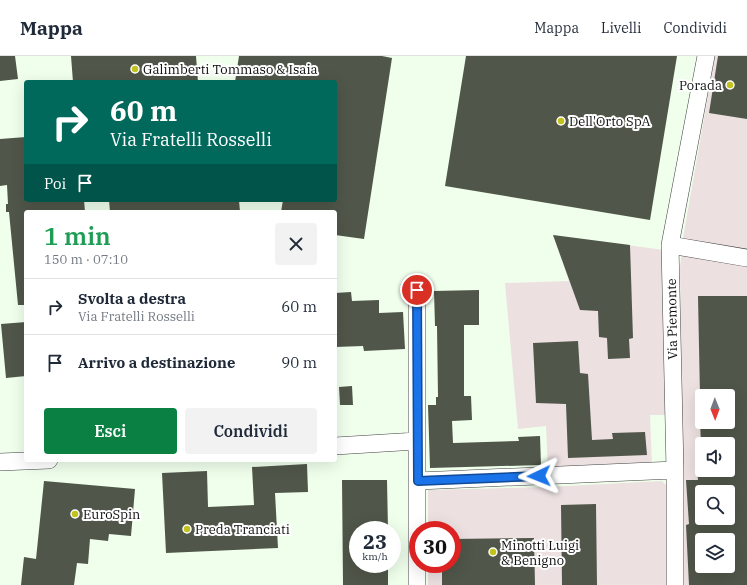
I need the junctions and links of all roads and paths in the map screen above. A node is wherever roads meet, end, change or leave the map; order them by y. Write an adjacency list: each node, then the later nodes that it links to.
1 (706, 56): 2 (street, Via Piemonte)
2 (670, 245): 3 (street); 9 (street, Via Piemonte)
3 (747, 258)
4 (417, 290): 5 (street)
5 (418, 441): 6 (street); 10 (street)
6 (337, 446)
7 (24, 461): 8 (street)
8 (0, 462)
9 (675, 470): 10 (street); 12 (street, Via Piemonte)
10 (418, 481): 11 (street)
11 (417, 585)
12 (675, 585)

